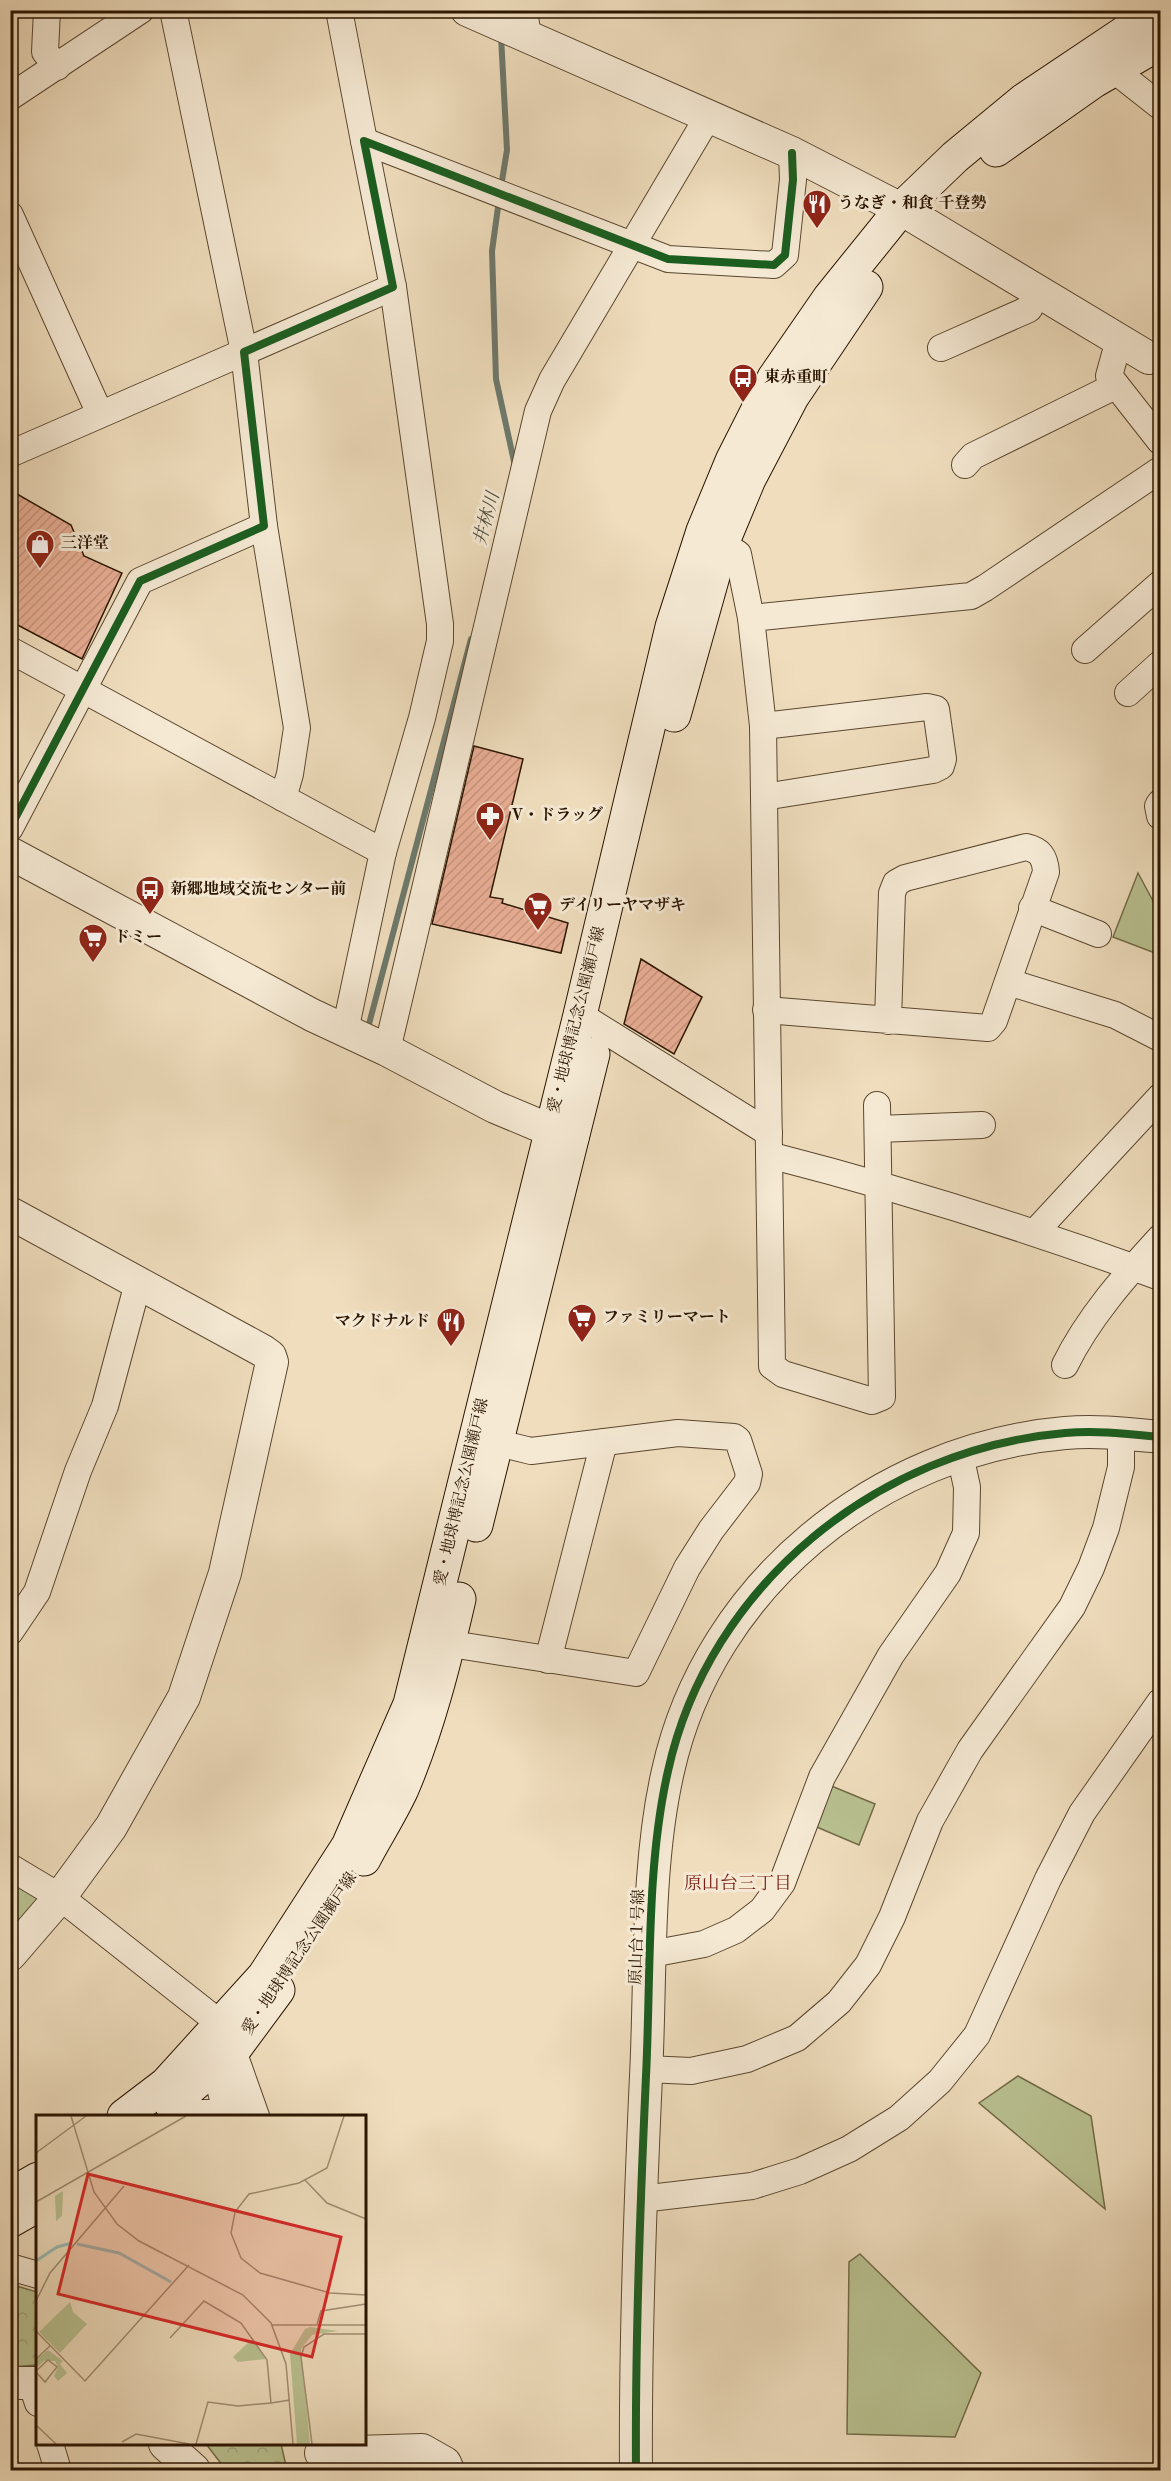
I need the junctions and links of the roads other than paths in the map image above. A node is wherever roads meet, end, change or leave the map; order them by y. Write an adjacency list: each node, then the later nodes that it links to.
1 (47, 10): 9 (street)
2 (141, 10): 9 (street)
3 (173, 10): 23 (street)
4 (339, 10): 14 (street)
5 (471, 12): 7 (street)
6 (1161, 12): 17 (main road, 愛・地球博記念公園瀬戸線)
7 (523, 27): 13 (street)
8 (1161, 43): 10 (main road, 愛・地球博記念公園瀬戸線)
9 (57, 66): 11 (street)
10 (1113, 69): 12 (street); 17 (main road, 愛・地球博記念公園瀬戸線)
11 (10, 97)
12 (1161, 106)
13 (709, 115): 15 (street); 18 (street)
14 (364, 141): 18 (street); 19 (street)
15 (792, 153): 17 (street); 18 (street)
16 (10, 215): 26 (street)
17 (911, 215): 20 (street); 32 (main road, 愛・地球博記念公園瀬戸線)
18 (631, 244): 56 (street)
19 (393, 287): 23 (street); 46 (street)
20 (1038, 291): 21 (street); 22 (street)
21 (1119, 340): 24 (street); 25 (street)
22 (941, 348)
23 (244, 352): 26 (street); 31 (street)
24 (1155, 362)
25 (1115, 386): 27 (street); 29 (street)
26 (100, 414): 28 (street)
27 (1161, 441)
28 (10, 454)
29 (965, 465)
30 (1161, 470): 34 (street)
31 (264, 526): 38 (street); 42 (street)
32 (713, 537): 34 (street); 53 (main road, 愛・地球博記念公園瀬戸線)
33 (1161, 584): 36 (street)
34 (751, 618): 40 (street)
35 (10, 650): 38 (street)
36 (1085, 650)
37 (1161, 664): 39 (street)
38 (85, 689): 42 (street); 45 (street)
39 (1128, 693)
40 (763, 726): 41 (street); 41 (street)
41 (764, 797): 51 (street)
42 (283, 798): 46 (street)
43 (1161, 803): 44 (street)
44 (1161, 816)
45 (10, 828)
46 (383, 852): 54 (street)
47 (10, 854): 54 (street)
48 (1032, 908): 49 (street); 50 (street); 52 (street)
49 (1098, 934)
50 (1008, 982): 52 (street); 55 (street)
51 (766, 1010): 52 (street); 60 (street)
52 (888, 1021)
53 (589, 1022): 59 (main road, 愛・地球博記念公園瀬戸線); 60 (street)
54 (345, 1031): 56 (street)
55 (1161, 1038)
56 (387, 1050): 59 (street)
57 (1161, 1097): 63 (street)
58 (982, 1125): 61 (street)
59 (561, 1133): 72 (main road, 愛・地球博記念公園瀬戸線); 75 (main road, 愛・地球博記念公園瀬戸線)
60 (769, 1144): 61 (street); 61 (street)
61 (880, 1184): 63 (street)
62 (10, 1213): 67 (street)
63 (1035, 1232): 65 (street)
64 (1161, 1238): 65 (street)
65 (1134, 1267): 66 (street); 68 (street)
66 (1161, 1277)
67 (138, 1283): 74 (street); 79 (street)
68 (1065, 1365)
69 (1121, 1433): 70 (street, 原山台１号線); 73 (street, 原山台１号線); 83 (street)
70 (1161, 1437)
71 (604, 1442): 72 (street); 76 (street); 76 (street)
72 (498, 1443): 75 (main road, 愛・地球博記念公園瀬戸線)
73 (960, 1455): 80 (street); 80 (street, 原山台１号線)
74 (10, 1632)
75 (437, 1643): 76 (street); 82 (main road, 愛・地球博記念公園瀬戸線)
76 (548, 1660)
77 (1161, 1702): 90 (street)
78 (10, 1867): 79 (street)
79 (60, 1897): 81 (street); 82 (street)
80 (651, 1954): 83 (street, 原山台１号線)
81 (10, 1955)
82 (219, 2043): 84 (main road, 愛・地球博記念公園瀬戸線); 85 (main road, 愛・地球博記念公園瀬戸線); 86 (street); 87 (street)
83 (646, 2069): 90 (street, 原山台１号線)
84 (125, 2115)
85 (158, 2115)
86 (230, 2115)
87 (255, 2115)
88 (36, 2180): 89 (main road)
89 (10, 2195)
90 (641, 2199): 101 (street, 原山台１号線)
91 (36, 2206): 92 (main road)
92 (10, 2221)
93 (10, 2267): 94 (street)
94 (36, 2274)
95 (50, 2445): 98 (street)
96 (166, 2445): 99 (street)
97 (320, 2453): 100 (street)
98 (58, 2470)
99 (194, 2470)
100 (448, 2470)
101 (636, 2470)

